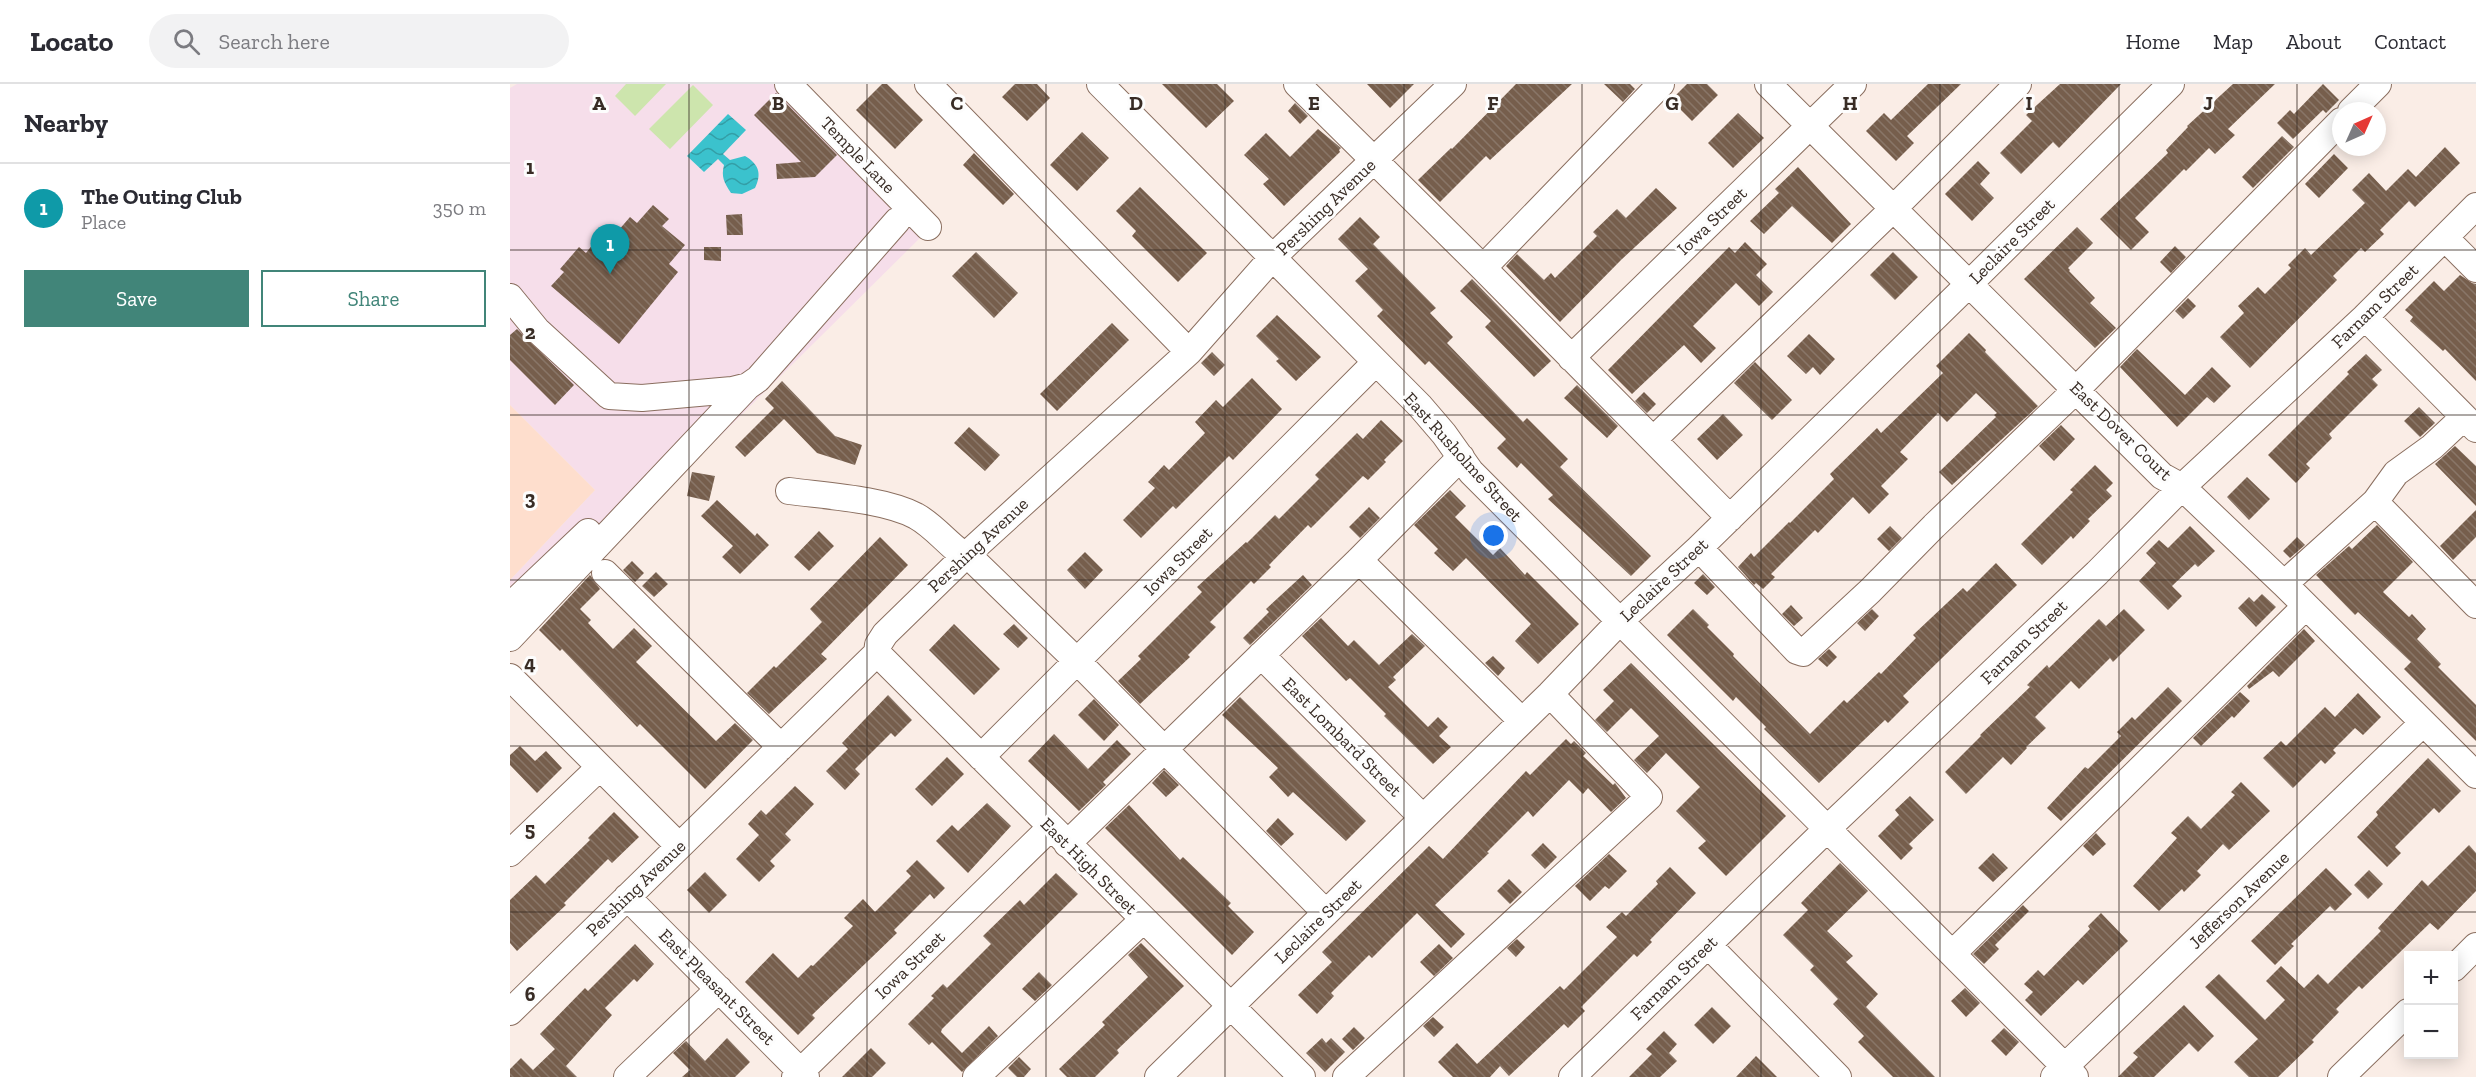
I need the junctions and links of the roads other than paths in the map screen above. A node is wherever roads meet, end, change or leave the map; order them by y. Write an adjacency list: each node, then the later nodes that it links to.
1 (788, 84): 19 (street, Temple Lane)
2 (928, 84): 27 (street)
3 (1100, 84): 21 (street, East Rusholme Street)
4 (1297, 84): 15 (street)
5 (1453, 84): 15 (street, Pershing Avenue)
6 (1661, 84): 22 (street)
7 (1768, 84): 13 (street, East Dover Court)
8 (1853, 84): 13 (street, Iowa Street)
9 (2018, 84): 17 (street)
10 (2171, 84): 24 (street, Leclaire Street)
11 (2378, 84): 12 (street)
12 (2360, 102)
13 (1809, 126): 17 (street, East Dover Court); 28 (street, Iowa Street)
14 (2332, 130): 31 (street)
15 (1374, 162): 21 (street, Pershing Avenue); 22 (street)
16 (2476, 206): 20 (street, Farnam Street)
17 (1893, 209): 24 (street, East Dover Court); 33 (street)
18 (897, 221): 30 (street)
19 (928, 227)
20 (2445, 238): 23 (street); 26 (street, Farnam Street)
21 (1272, 258): 27 (street, Pershing Avenue); 29 (street, East Rusholme Street)
22 (1483, 268): 28 (street)
23 (2476, 269)
24 (1970, 284): 31 (street, East Dover Court); 39 (street, Leclaire Street)
25 (510, 297): 30 (street)
26 (2365, 317): 32 (street); 36 (street, Farnam Street)
27 (1189, 352): 41 (street, Pershing Avenue)
28 (1570, 358): 33 (street)
29 (1375, 363): 34 (street, East Rusholme Street); 52 (street, Iowa Street)
30 (748, 386): 35 (street)
31 (2077, 389): 36 (street, East Dover Court); 40 (street)
32 (2470, 423): 38 (street)
33 (1653, 440): 39 (street)
34 (1461, 457): 42 (street, Iowa Street); 48 (street, East Rusholme Street)
35 (663, 477): 46 (street); 49 (street)
36 (2182, 487): 44 (street, East Dover Court); 63 (street, Farnam Street)
37 (789, 491): 41 (street)
38 (2375, 502): 44 (street); 45 (street)
39 (1730, 518): 40 (street, Leclaire Street)
40 (1699, 548): 48 (street, Leclaire Street)
41 (964, 557): 50 (street, Pershing Avenue); 52 (street)
42 (1359, 560): 51 (street, Iowa Street); 55 (street)
43 (605, 573): 57 (street)
44 (2284, 584): 47 (street, East Dover Court)
45 (2476, 605)
46 (510, 606)
47 (2306, 607): 56 (street, East Dover Court); 72 (street)
48 (1620, 621): 54 (street, Leclaire Street); 63 (street, East Rusholme Street)
49 (510, 638)
50 (877, 653): 57 (street, Pershing Avenue); 59 (street, East High Street)
51 (1261, 655): 58 (street, Iowa Street); 62 (street, East Lombard Street)
52 (1078, 662): 58 (street); 59 (street, Iowa Street)
53 (515, 692): 61 (street)
54 (1550, 694): 55 (street, Leclaire Street); 85 (street)
55 (1522, 721): 62 (street, Leclaire Street)
56 (2423, 723): 60 (street, East Dover Court); 79 (street, Jefferson Avenue)
57 (781, 747): 65 (street, Pershing Avenue)
58 (1164, 749): 64 (street, Iowa Street); 68 (street)
59 (981, 757): 64 (street, East High Street)
60 (2473, 766)
61 (600, 767): 65 (street); 66 (street)
62 (1423, 818): 68 (street, Leclaire Street)
63 (1828, 828): 70 (street, Farnam Street); 72 (street, East Rusholme Street)
64 (1058, 836): 69 (street, East High Street); 80 (street, Iowa Street)
65 (679, 846): 67 (street, Pershing Avenue)
66 (510, 853)
67 (627, 897): 74 (street, East Pleasant Street); 76 (street, Pershing Avenue)
68 (1326, 913): 75 (street, Leclaire Street)
69 (1143, 920): 75 (street, East High Street); 82 (street)
70 (1708, 945): 78 (street); 86 (street, Farnam Street)
71 (2476, 946): 73 (street)
72 (1952, 954): 79 (street, East Rusholme Street)
73 (2458, 964)
74 (718, 989): 80 (street, East Pleasant Street); 81 (street)
75 (1230, 1006): 83 (street, Leclaire Street); 84 (street, East High Street)
76 (510, 1012)
77 (2404, 1017): 87 (street)
78 (1826, 1073)
79 (2064, 1074)
80 (800, 1075)
81 (627, 1077)
82 (976, 1077)
83 (1158, 1077)
84 (1302, 1077)
85 (1346, 1077)
86 (1572, 1077)
87 (2341, 1077)

